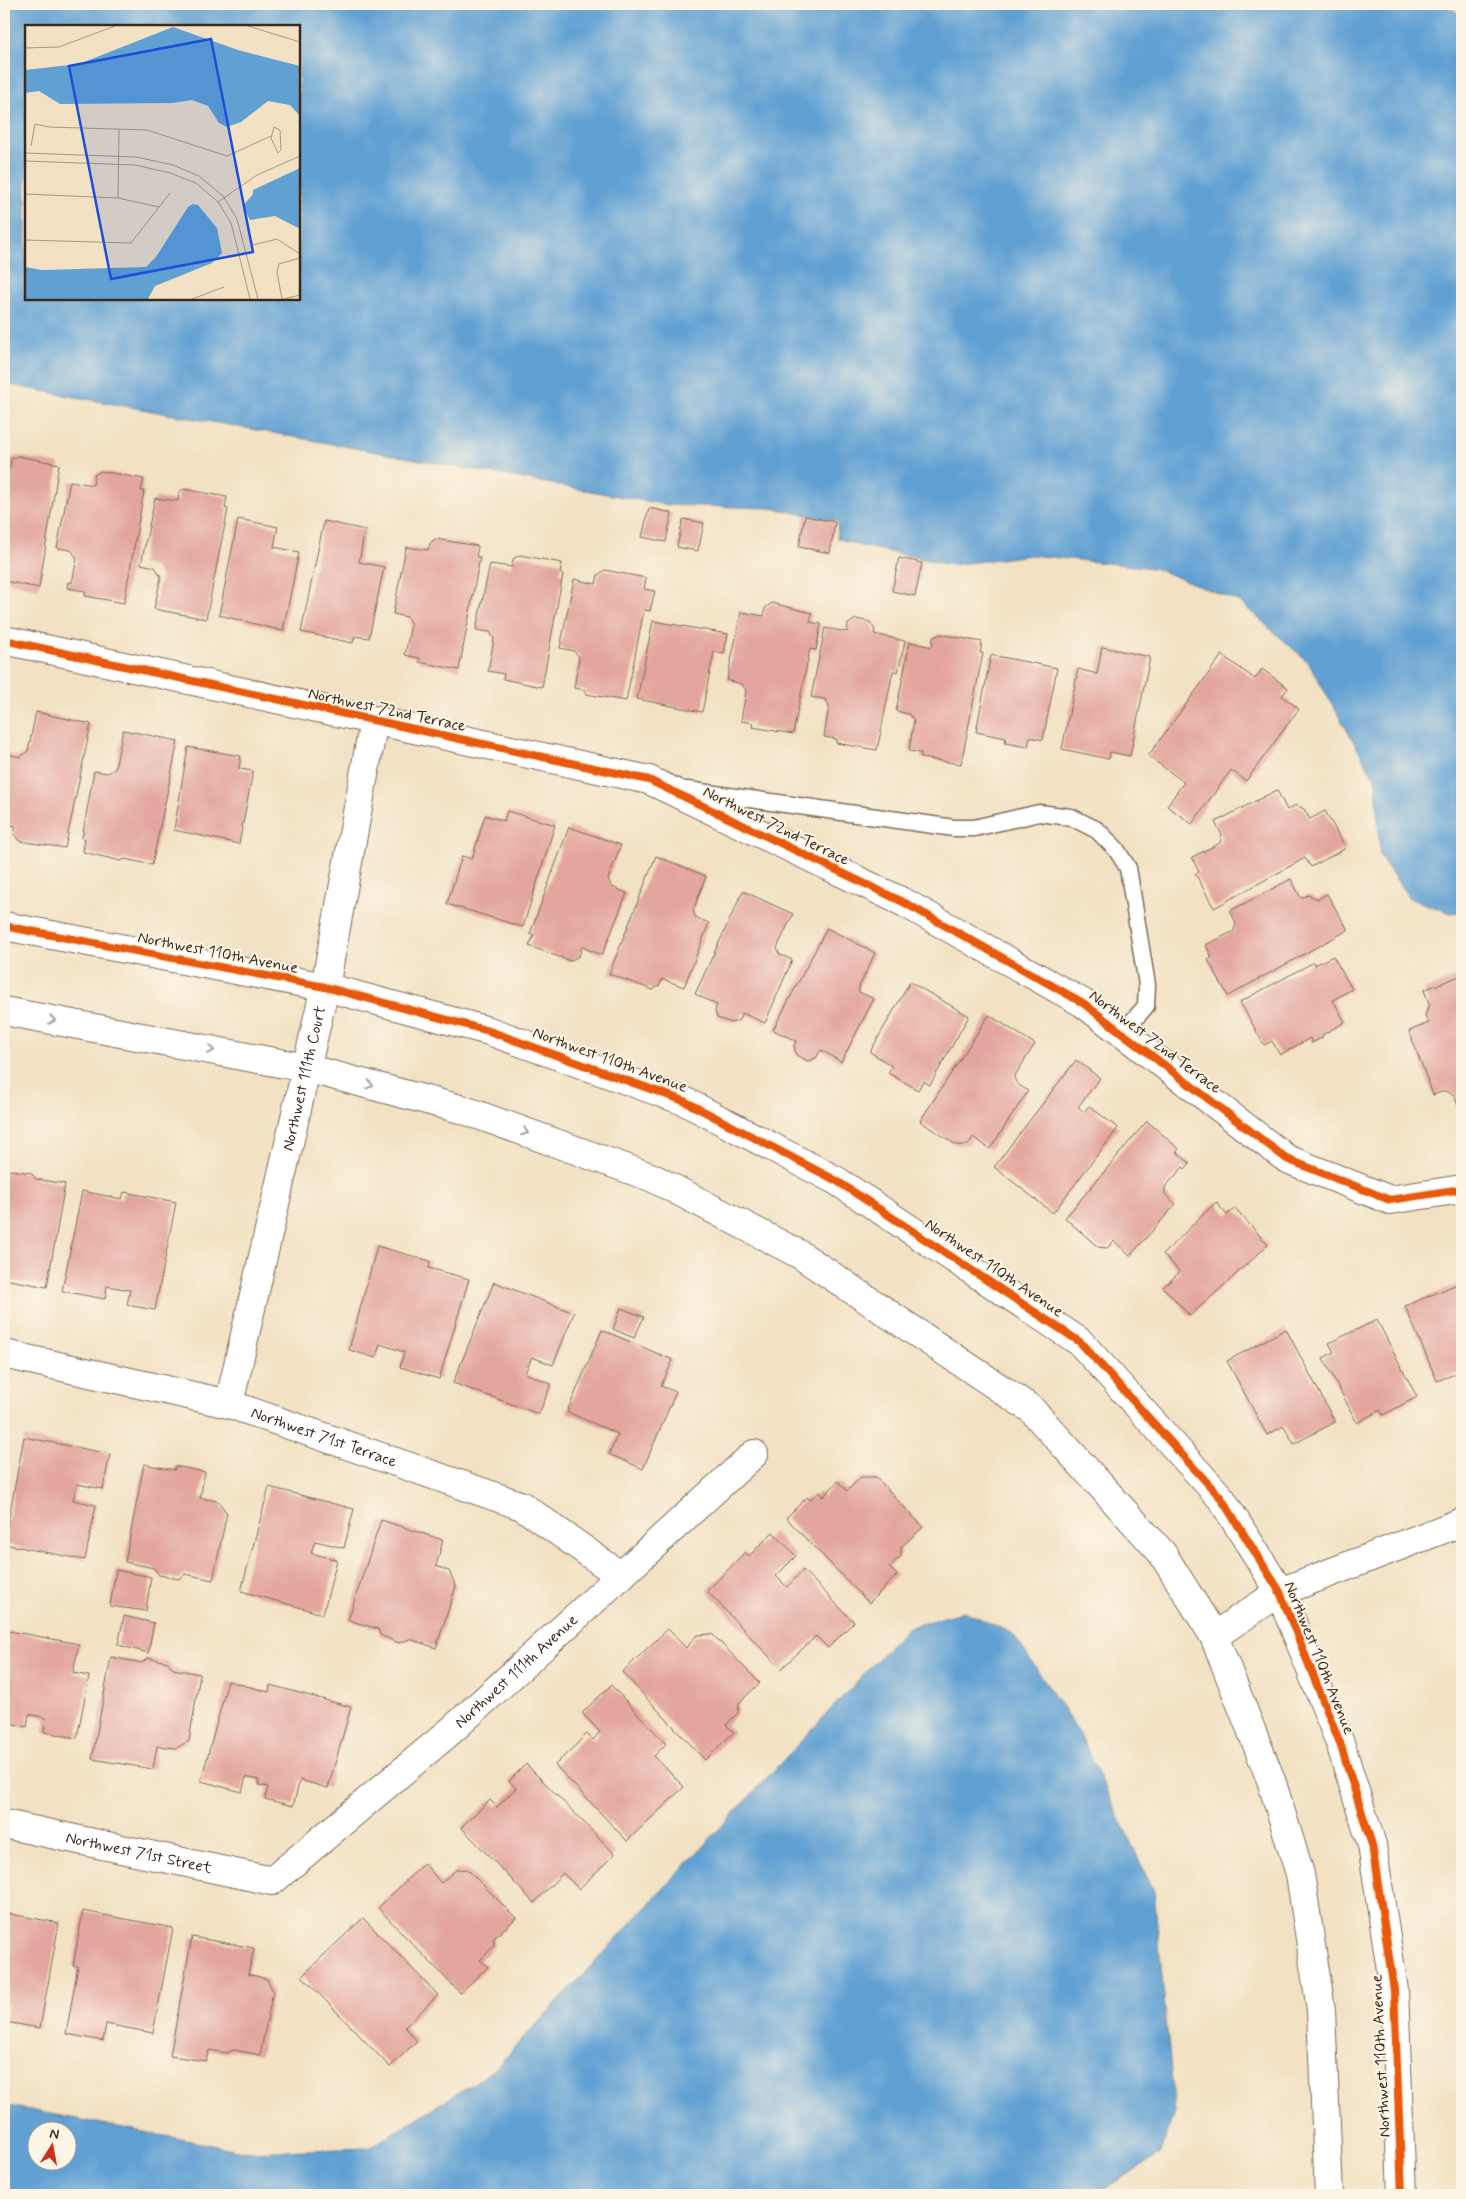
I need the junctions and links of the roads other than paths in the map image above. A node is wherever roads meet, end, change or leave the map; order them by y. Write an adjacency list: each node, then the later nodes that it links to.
1 (4, 640): 2 (street, Northwest 72nd Terrace)
2 (374, 721): 3 (street, Northwest 72nd Terrace); 5 (street, Northwest 111th Court)
3 (661, 786): 7 (street, Northwest 72nd Terrace); 7 (lane)
4 (4, 926): 5 (street, Northwest 110th Avenue)
5 (325, 987): 8 (street, Northwest 111th Court); 15 (street, Northwest 110th Avenue)
6 (4, 1011): 8 (street, one-way to 8)
7 (1122, 1033): 9 (street, Northwest 72nd Terrace)
8 (306, 1068): 11 (street, Northwest 111th Court); 16 (street, one-way to 16)
9 (1462, 1189)
10 (4, 1354): 11 (street, Northwest 71st Terrace)
11 (229, 1404): 14 (street, Northwest 71st Terrace)
12 (754, 1454): 14 (street, Northwest 111th Avenue)
13 (1462, 1522): 15 (street)
14 (620, 1576): 18 (street, Northwest 111th Avenue)
15 (1280, 1592): 16 (street); 20 (street, Northwest 110th Avenue)
16 (1214, 1636): 19 (street)
17 (4, 1824): 18 (street, Northwest 71st Street)
18 (272, 1881)
19 (1328, 2195)
20 (1402, 2195)

